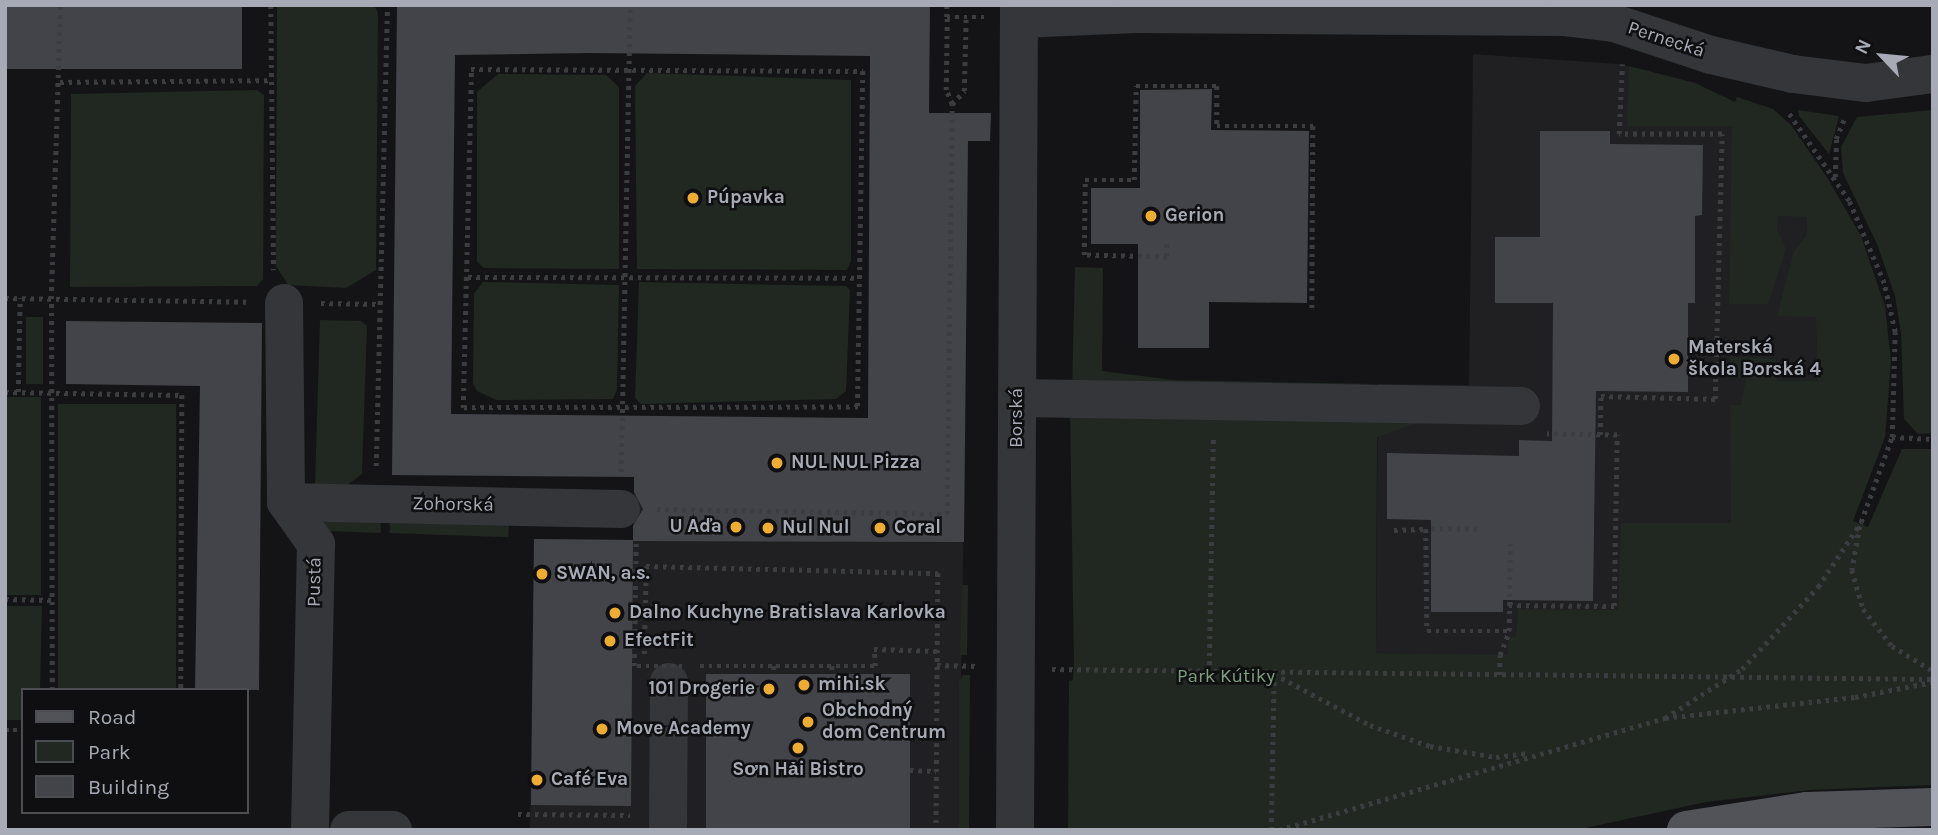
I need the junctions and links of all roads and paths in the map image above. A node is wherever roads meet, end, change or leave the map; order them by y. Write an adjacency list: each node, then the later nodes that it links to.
1 (60, 5): 13 (path)
2 (271, 5): 12 (path)
3 (387, 5): 26 (path)
4 (631, 5): 9 (path)
5 (947, 5): 7 (path)
6 (1009, 14): 8 (path); 10 (street, Pernecká); 31 (street, Borská)
7 (947, 17): 8 (path); 14 (path)
8 (966, 17): 14 (path)
9 (629, 70): 19 (path); 20 (path); 21 (path)
10 (1933, 74)
11 (1621, 75): 35 (path)
12 (271, 80): 13 (path); 25 (path)
13 (60, 82): 24 (path)
14 (952, 104): 40 (path)
15 (1781, 106): 17 (path)
16 (1849, 110): 17 (path)
17 (1835, 177): 36 (path)
18 (1167, 244): 27 (path)
19 (468, 277): 20 (path); 34 (path)
20 (626, 277): 21 (path); 34 (path)
21 (858, 278): 34 (path)
22 (5, 298): 23 (path)
23 (20, 298): 24 (path); 29 (path)
24 (51, 299): 25 (path); 30 (path)
25 (285, 303): 26 (path); 38 (street)
26 (379, 304): 39 (path)
27 (1312, 310)
28 (5, 392): 29 (path)
29 (18, 392): 30 (path)
30 (50, 392): 50 (path); 69 (path)
31 (1017, 398): 32 (street); 82 (street, Borská)
32 (1214, 402): 33 (street); 61 (path)
33 (1521, 406): 35 (path)
34 (622, 408): 40 (path)
35 (1600, 435): 51 (path)
36 (1892, 437): 37 (path); 41 (path)
37 (1933, 439)
38 (286, 502): 39 (street, Zohorská); 77 (street, Pustá)
39 (375, 503): 40 (street, Zohorská)
40 (634, 509)
41 (1861, 522): 58 (path); 66 (path)
42 (1426, 529): 43 (path); 44 (path); 52 (path)
43 (1477, 529)
44 (1394, 530)
45 (1510, 544): 48 (path)
46 (636, 554): 59 (path)
47 (1503, 568): 48 (path)
48 (1510, 568): 51 (path)
49 (5, 600): 50 (path)
50 (52, 600): 68 (path)
51 (1510, 605): 52 (path)
52 (1509, 631): 65 (path)
53 (937, 651): 54 (path); 56 (path); 59 (path)
54 (937, 665): 57 (path); 73 (path)
55 (774, 666): 56 (path); 59 (path); 62 (path)
56 (832, 666): 63 (path)
57 (985, 666)
58 (1933, 671)
59 (653, 672): 80 (street)
60 (1074, 672): 61 (path)
61 (1209, 673): 64 (path)
62 (774, 674)
63 (833, 674)
64 (1273, 674): 65 (path); 71 (path); 83 (path)
65 (1499, 675): 66 (path)
66 (1732, 677): 67 (path); 70 (path)
67 (1933, 680): 70 (path)
68 (52, 688)
69 (181, 688)
70 (1665, 718): 71 (path)
71 (1541, 752): 84 (path)
72 (910, 770): 73 (path)
73 (936, 771): 81 (path)
74 (633, 801): 76 (path)
75 (1933, 807): 85 (main road)
76 (518, 814)
77 (310, 830)
78 (349, 830): 79 (street)
79 (393, 830)
80 (668, 830)
81 (936, 830)
82 (1015, 830)
83 (1271, 830)
84 (1279, 830)
85 (1686, 830)

